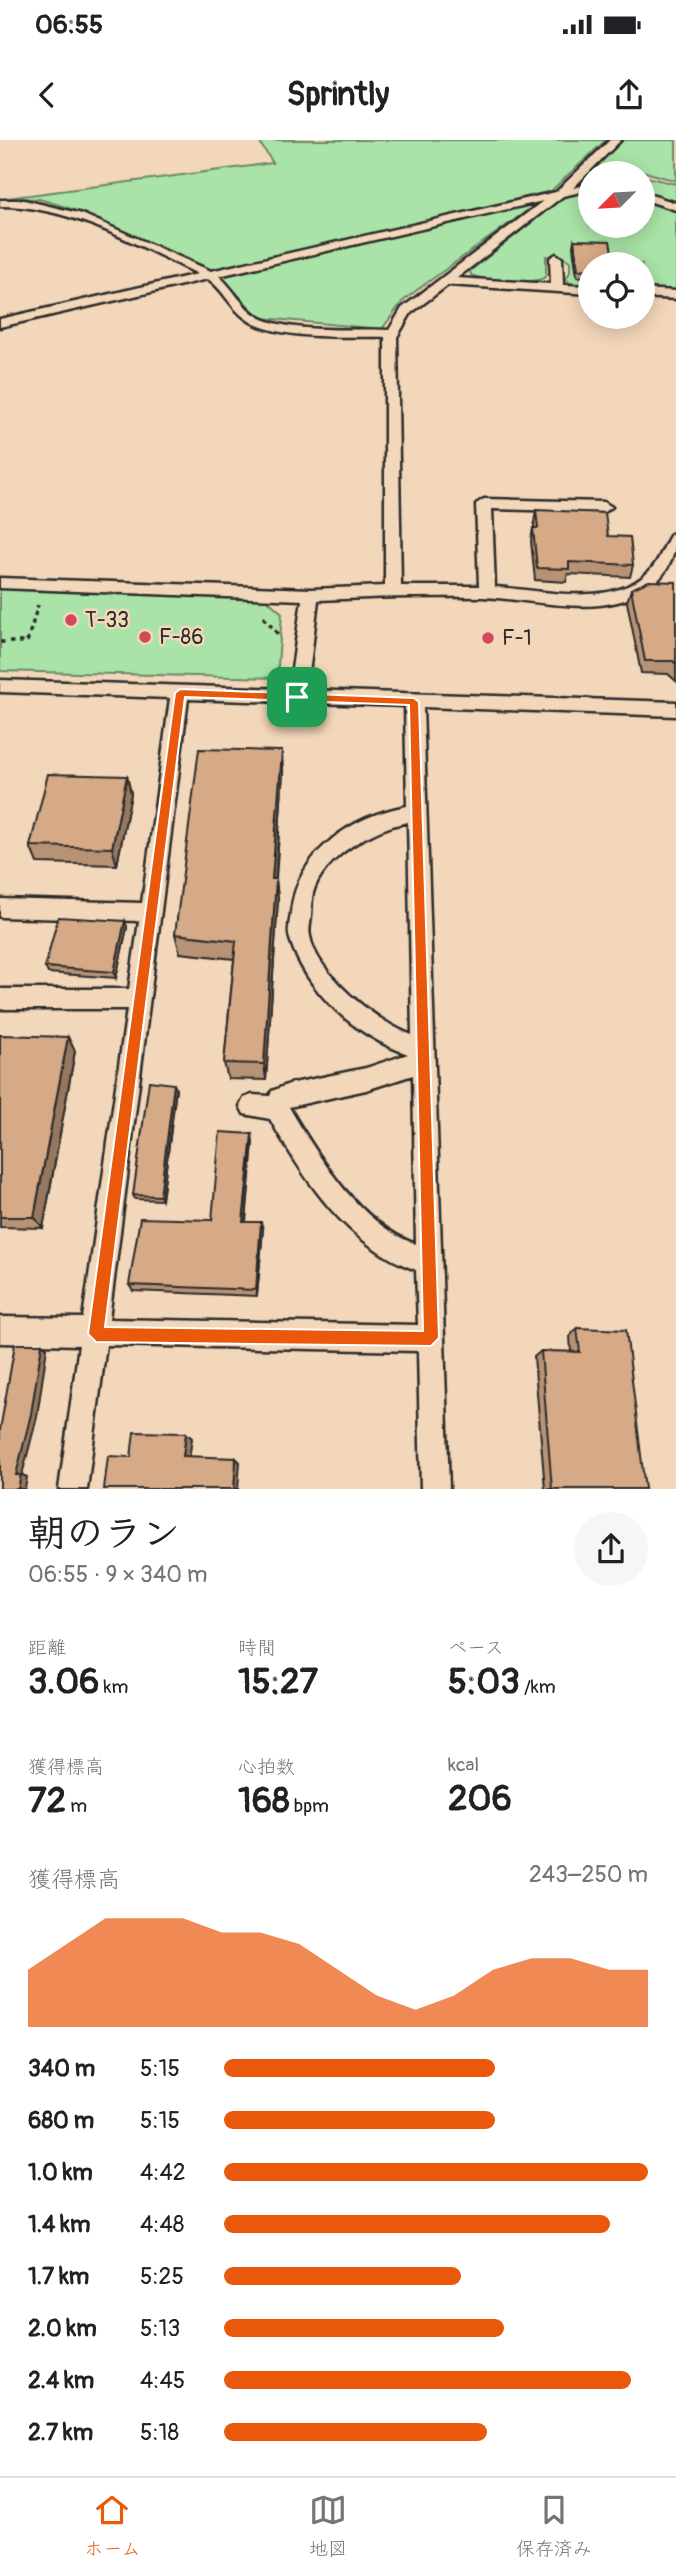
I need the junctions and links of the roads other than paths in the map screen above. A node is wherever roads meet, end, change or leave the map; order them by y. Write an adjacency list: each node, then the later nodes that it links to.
1 (616, 140): 3 (lane)
2 (578, 189): 3 (lane)
3 (562, 192): 8 (lane); 9 (lane)
4 (655, 200): 6 (lane)
5 (0, 203): 8 (lane)
6 (676, 207)
7 (556, 258): 10 (lane)
8 (210, 275): 14 (lane); 15 (lane)
9 (445, 281): 10 (lane); 15 (lane)
10 (557, 288): 11 (lane)
11 (578, 289)
12 (655, 294): 13 (lane)
13 (676, 296)
14 (0, 323)
15 (394, 334): 19 (lane)
16 (604, 507): 20 (lane)
17 (676, 538): 20 (lane)
18 (0, 583): 21 (lane)
19 (393, 591): 20 (lane); 21 (lane)
20 (487, 592)
21 (311, 595): 24 (lane)
22 (1, 688): 23 (lane)
23 (180, 693): 24 (lane); 29 (lane)
24 (297, 697): 25 (lane)
25 (414, 702): 26 (lane); 27 (lane)
26 (676, 709)
27 (417, 812): 32 (lane); 32 (lane)
28 (0, 908): 29 (lane)
29 (151, 912): 31 (lane)
30 (0, 999): 31 (lane)
31 (139, 999): 37 (lane)
32 (423, 1055): 34 (lane); 35 (lane)
33 (252, 1106): 34 (lane)
34 (276, 1108): 35 (lane)
35 (429, 1262): 38 (lane)
36 (0, 1330): 37 (lane)
37 (96, 1334): 38 (lane); 39 (lane)
38 (431, 1338): 40 (lane)
39 (73, 1489)
40 (435, 1489)

